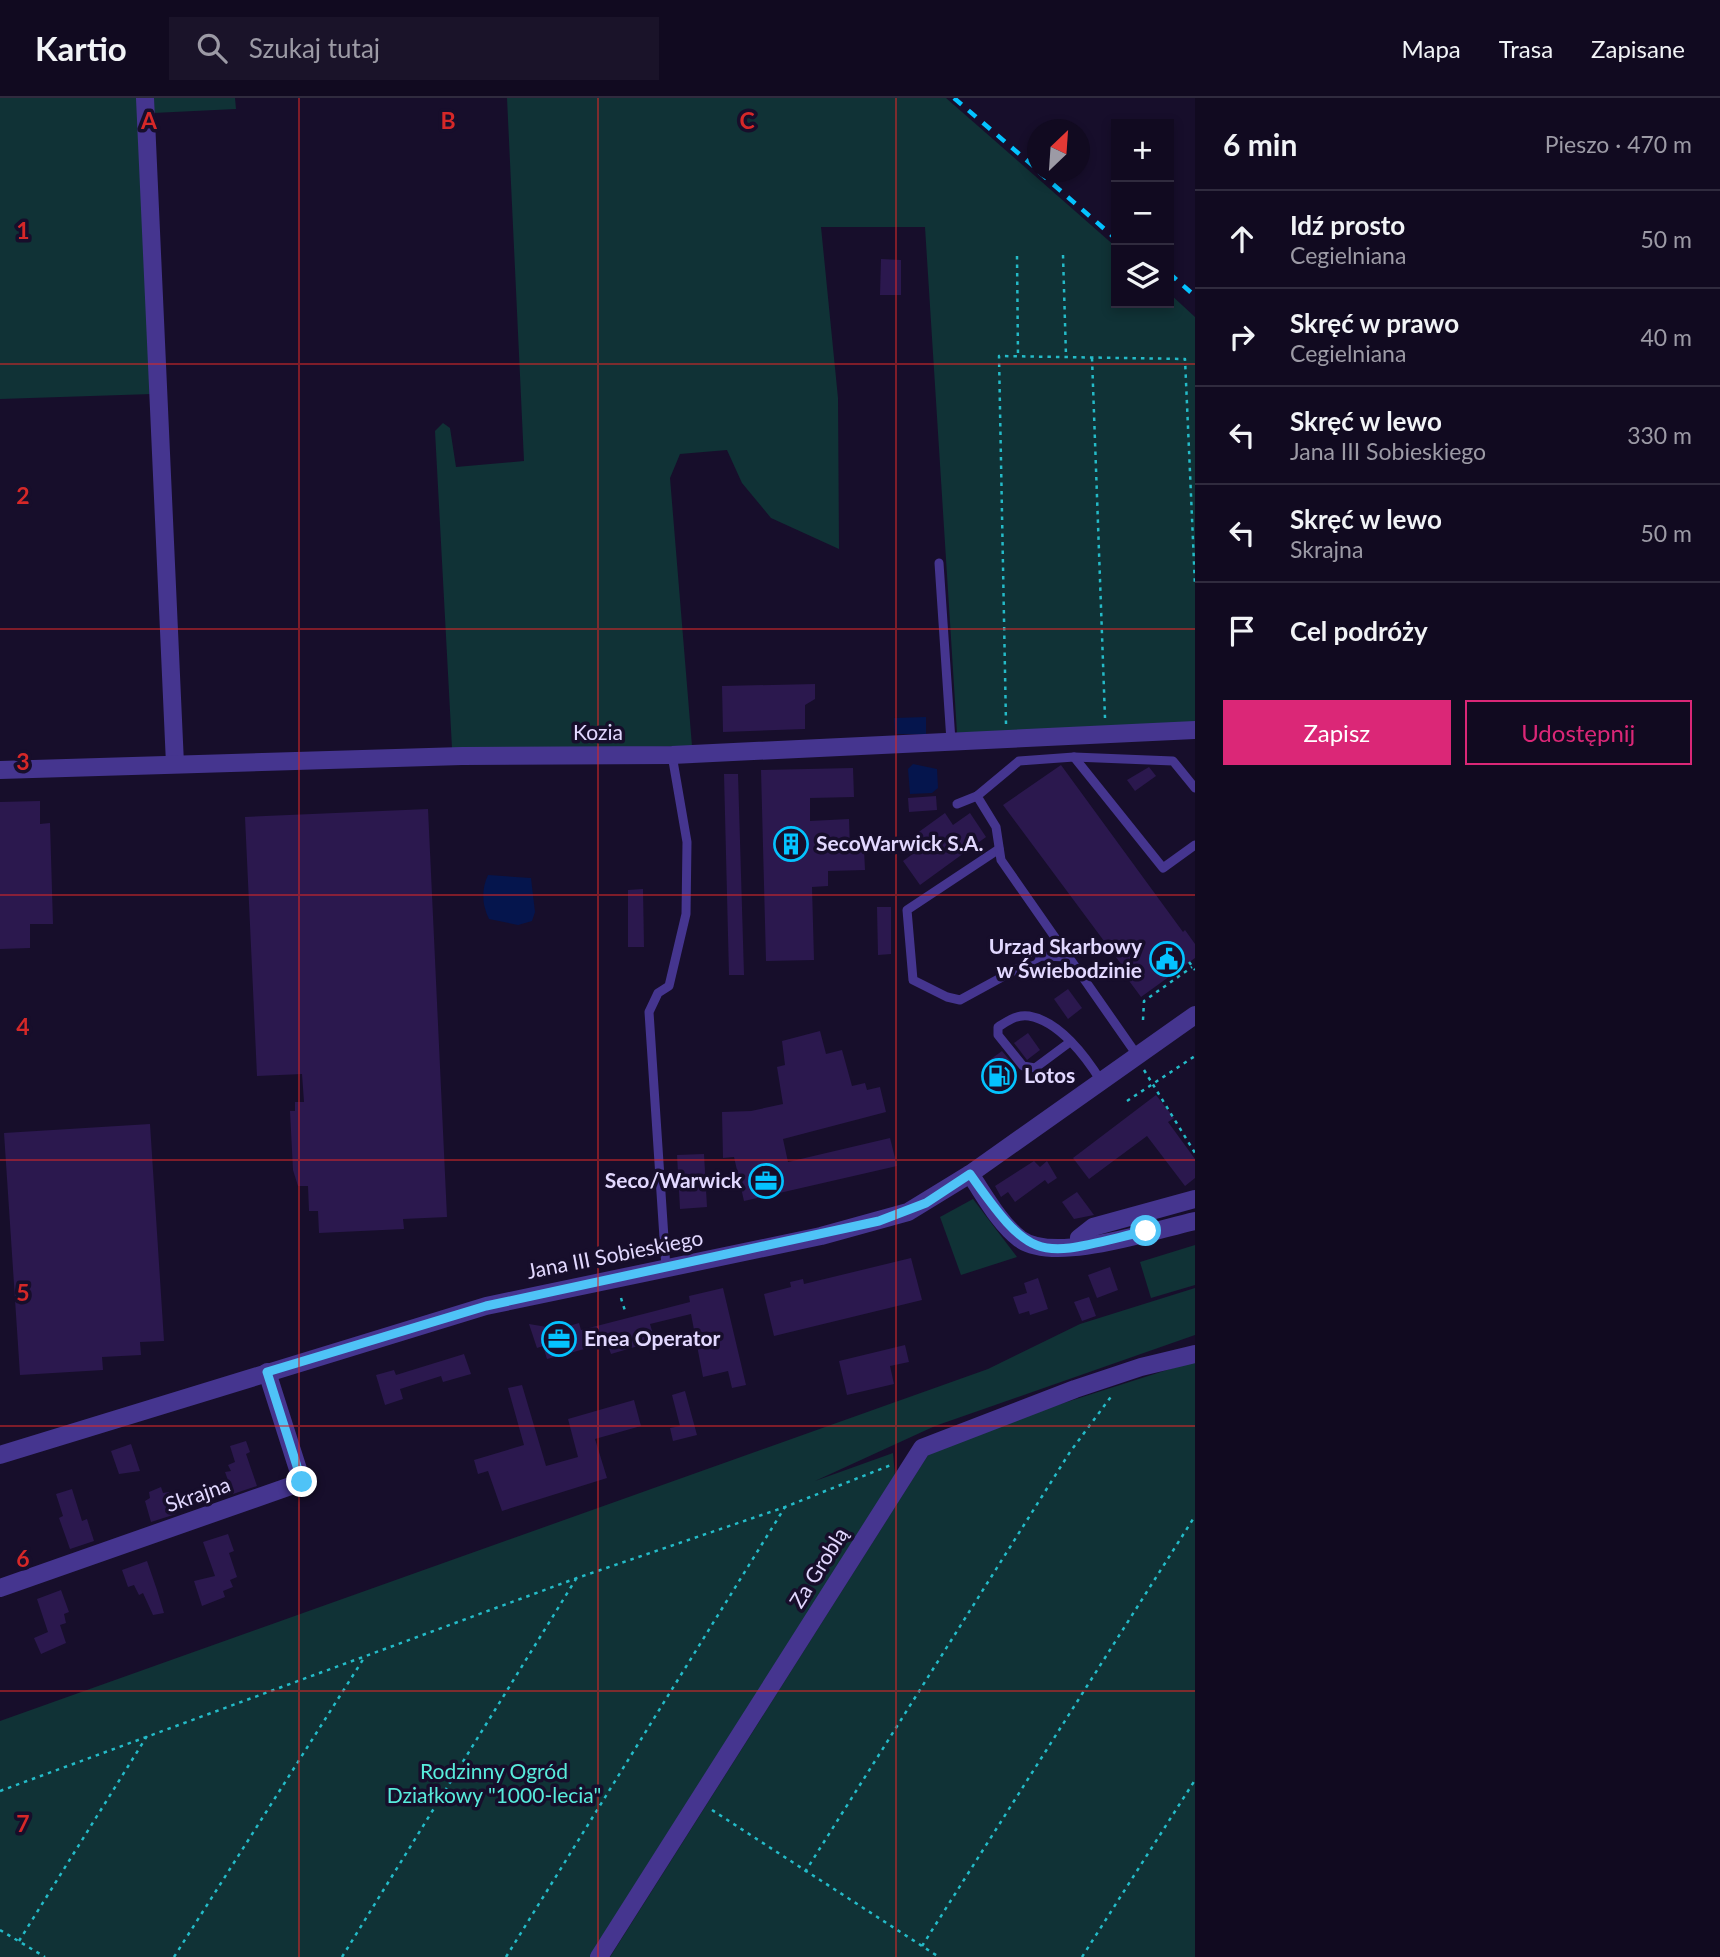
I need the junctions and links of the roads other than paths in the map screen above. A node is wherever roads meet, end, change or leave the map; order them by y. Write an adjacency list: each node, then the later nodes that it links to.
1 (145, 98): 7 (street)
2 (939, 563): 4 (lane)
3 (1195, 730): 4 (street, Kozia)
4 (951, 741): 5 (street, Kozia)
5 (672, 755): 7 (street, Kozia); 23 (lane)
6 (1074, 757): 9 (lane); 10 (lane); 12 (lane)
7 (175, 764): 8 (street, Kozia)
8 (0, 770)
9 (1195, 788)
10 (977, 796): 11 (lane); 13 (lane)
11 (957, 804)
12 (1195, 845)
13 (999, 849): 14 (lane); 14 (lane)
14 (1069, 957): 17 (lane)
15 (1195, 1014): 17 (street, Jana III Sobieskiego)
16 (1070, 1042): 16 (lane); 18 (lane)
17 (1140, 1063): 18 (street, Jana III Sobieskiego)
18 (1101, 1081): 19 (street, Jana III Sobieskiego)
19 (970, 1174): 22 (street); 23 (street, Jana III Sobieskiego)
20 (1195, 1199): 22 (street)
21 (1195, 1220): 22 (street)
22 (1081, 1246)
23 (666, 1268): 25 (street, Jana III Sobieskiego)
24 (1195, 1354): 28 (street, Za Groblą)
25 (267, 1372): 26 (street, Jana III Sobieskiego); 27 (street, Skrajna)
26 (0, 1455)
27 (0, 1588)
28 (599, 1957)

